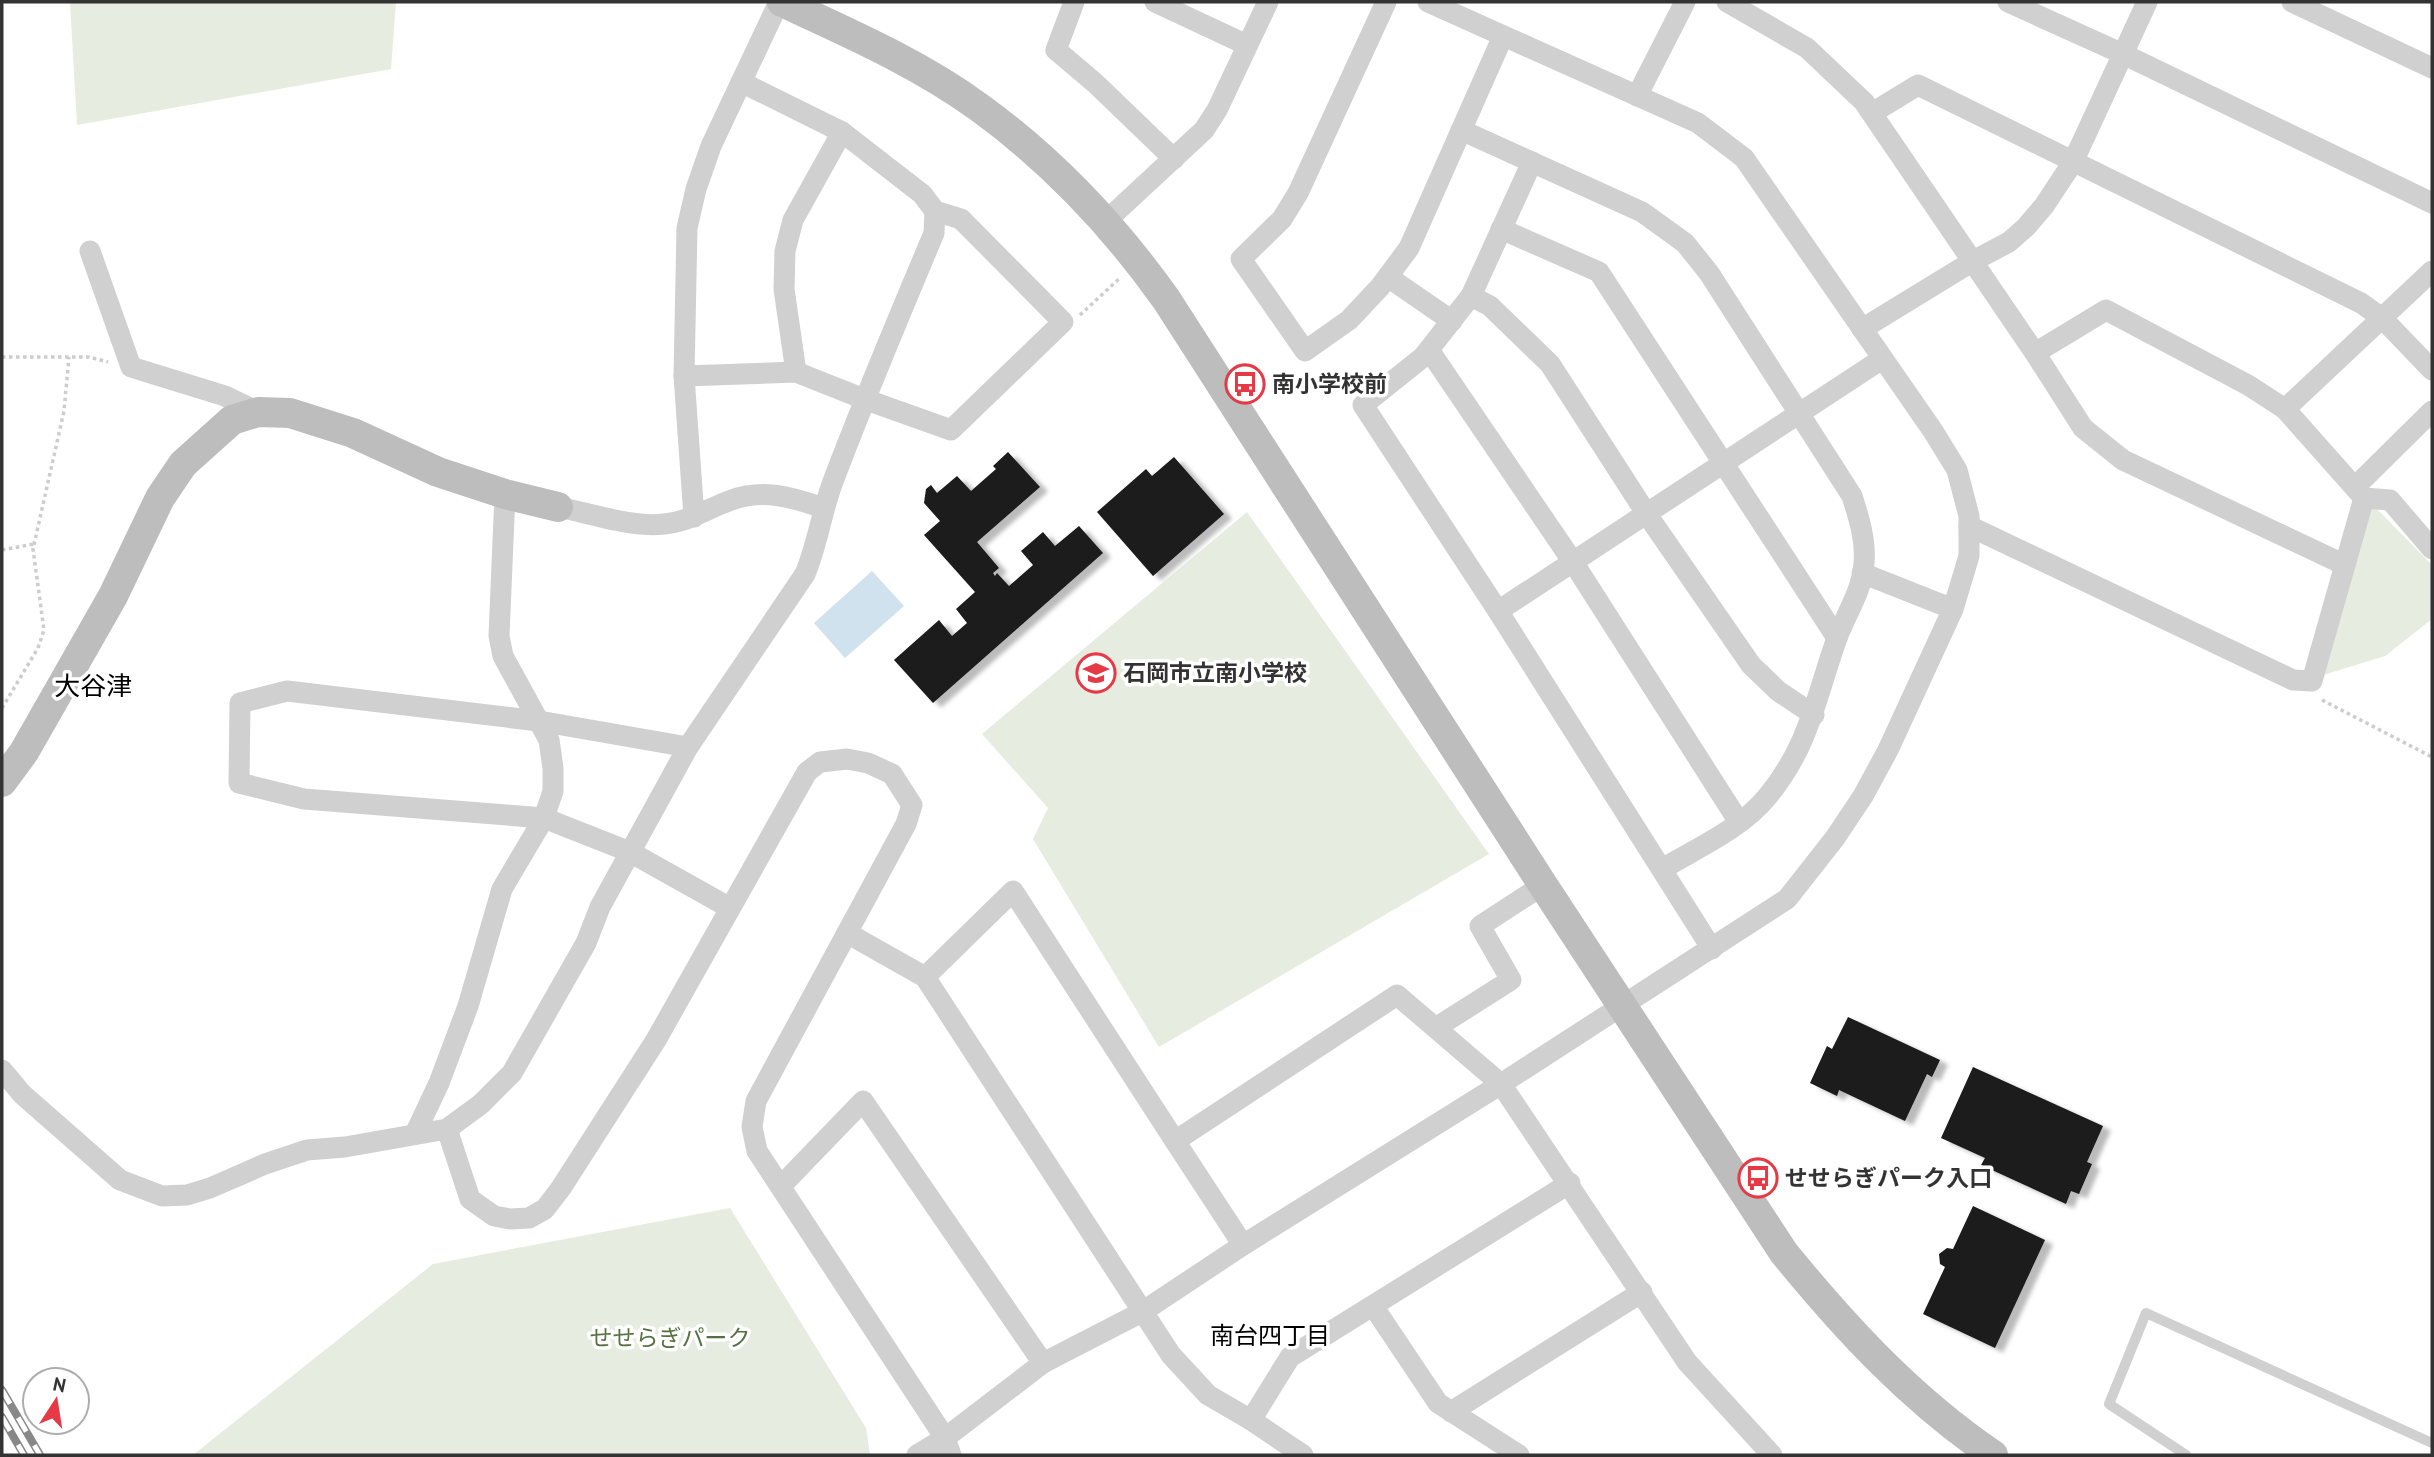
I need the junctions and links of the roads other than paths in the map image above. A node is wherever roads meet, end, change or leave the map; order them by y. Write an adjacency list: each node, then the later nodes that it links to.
1 (781, 2): 16 (street); 26 (street)
2 (1074, 2): 21 (street)
3 (1155, 2): 13 (street)
4 (1268, 2): 13 (street)
5 (1386, 2): 31 (street)
6 (1428, 2): 12 (street)
7 (1685, 2): 17 (street)
8 (1727, 2): 18 (street)
9 (2008, 2): 14 (street)
10 (2147, 2): 14 (street)
11 (2292, 2): 15 (street)
12 (1503, 36): 17 (street); 19 (street)
13 (1247, 45): 21 (street)
14 (2123, 54): 23 (street); 24 (street)
15 (2432, 68)
16 (741, 82): 20 (street); 41 (street)
17 (1637, 96): 35 (street)
18 (1872, 113): 23 (street); 29 (street)
19 (1461, 130): 22 (street); 31 (street)
20 (842, 132): 25 (street); 40 (street)
21 (1174, 159): 26 (street)
22 (1532, 162): 27 (street); 46 (street)
23 (2073, 162): 29 (street); 33 (street)
24 (2432, 203)
25 (935, 211): 42 (street); 42 (street)
26 (1106, 220): 70 (street)
27 (1501, 229): 32 (street); 47 (street)
28 (90, 251): 45 (street)
29 (1973, 261): 35 (street); 37 (street)
30 (2432, 271): 33 (street)
31 (1388, 277): 34 (street)
32 (1471, 296): 34 (street); 52 (street)
33 (2382, 318): 39 (street); 43 (street)
34 (1452, 321): 36 (street)
35 (1862, 329): 38 (street)
36 (1429, 350): 56 (street); 60 (street)
37 (2035, 353): 43 (street); 57 (street)
38 (1882, 359): 46 (street); 54 (street)
39 (2432, 370)
40 (796, 372): 41 (street); 42 (street)
41 (684, 376): 53 (street)
42 (864, 400): 51 (street)
43 (2285, 409): 48 (street)
44 (2432, 411): 48 (street)
45 (258, 412): 49 (street); 65 (street)
46 (1798, 412): 47 (street); 58 (street)
47 (1723, 462): 52 (street); 61 (street)
48 (2360, 493): 55 (street); 57 (street)
49 (505, 494): 50 (street); 63 (street)
50 (558, 507): 53 (street)
51 (824, 508): 53 (street); 64 (street)
52 (1646, 513): 56 (street); 62 (street)
53 (694, 517)
54 (1969, 526): 57 (street); 59 (street)
55 (2432, 549)
56 (1573, 562): 60 (street); 67 (street)
57 (2345, 565)
58 (1863, 573): 59 (street); 61 (street)
59 (1953, 609): 73 (street)
60 (1498, 611): 69 (street)
61 (1837, 638): 62 (street)
62 (1814, 715): 67 (street)
63 (539, 721): 64 (street); 66 (street); 66 (street)
64 (688, 747): 68 (street)
65 (2, 782)
66 (544, 818): 68 (street); 80 (street)
67 (1739, 822): 69 (street)
68 (630, 852): 71 (street); 79 (street)
69 (1662, 869): 73 (street)
70 (1543, 885): 75 (street); 76 (street)
71 (730, 908): 72 (street); 79 (street)
72 (847, 933): 74 (street); 83 (street)
73 (1712, 949): 75 (street)
74 (925, 978): 81 (street); 87 (street)
75 (1622, 1006): 78 (street); 97 (street)
76 (1437, 1027): 78 (street); 81 (street)
77 (2, 1070): 80 (street)
78 (1501, 1084): 82 (street); 84 (street)
79 (447, 1129): 80 (street)
80 (415, 1134)
81 (1175, 1141): 84 (street)
82 (1570, 1183): 85 (street); 86 (street)
83 (781, 1186): 88 (street); 92 (street)
84 (1243, 1245): 87 (street)
85 (1642, 1292): 89 (street); 96 (street)
86 (1373, 1306): 89 (street); 90 (street)
87 (1142, 1312): 88 (street); 90 (street)
88 (1043, 1363): 92 (street)
89 (1451, 1412): 95 (street)
90 (1251, 1420): 94 (street)
91 (2432, 1443): 98 (lane)
92 (948, 1447): 93 (street)
93 (917, 1455)
94 (1303, 1455)
95 (1519, 1455)
96 (1772, 1455)
97 (1993, 1455)
98 (2186, 1455)

